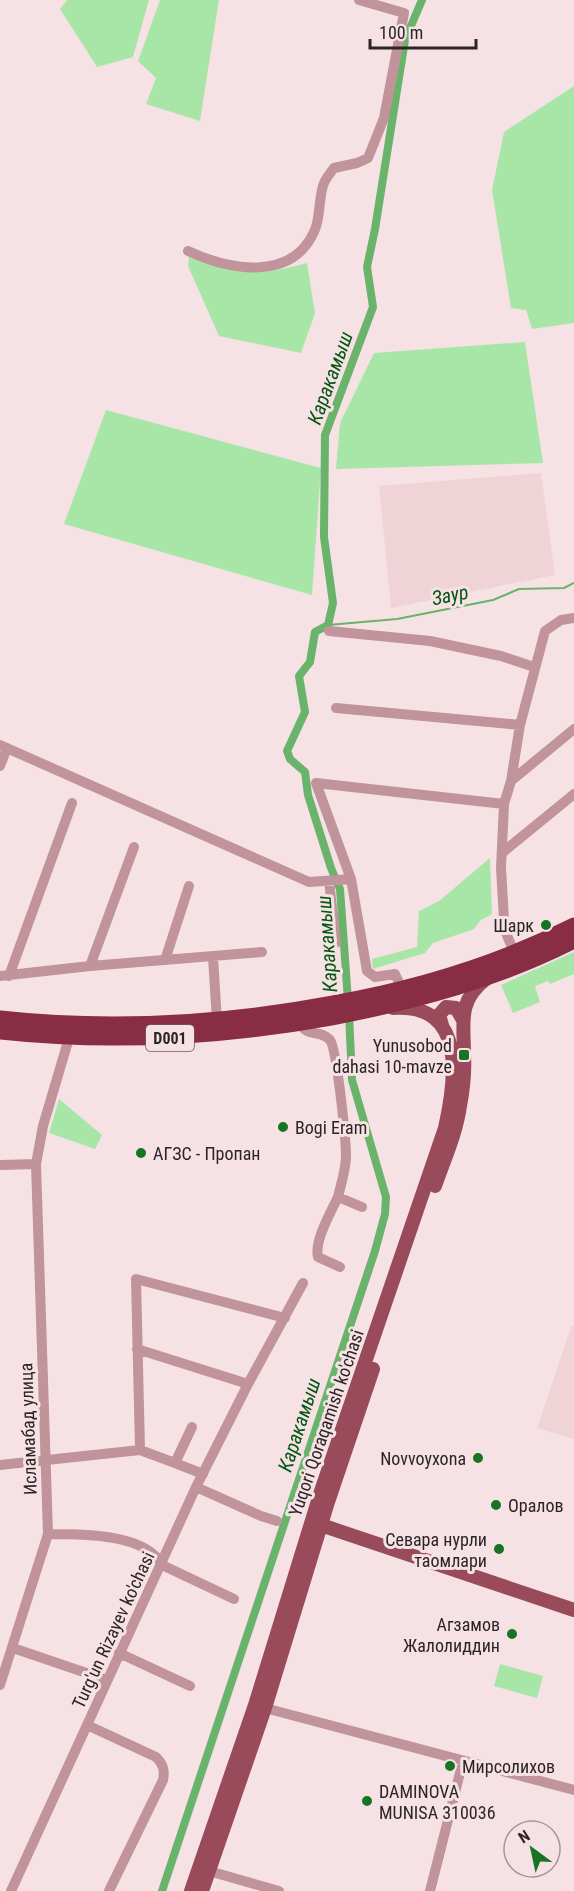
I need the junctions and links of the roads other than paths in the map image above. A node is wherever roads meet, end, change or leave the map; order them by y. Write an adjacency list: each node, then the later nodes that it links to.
1 (359, 0): 2 (street)
2 (188, 251)
3 (574, 618): 5 (street)
4 (329, 631): 5 (street)
5 (534, 667): 7 (street)
6 (336, 708): 7 (street)
7 (520, 725): 11 (street)
8 (574, 729): 11 (street)
9 (4, 747): 10 (street); 18 (street)
10 (0, 766)
11 (511, 781): 14 (street)
12 (574, 794): 16 (street)
13 (72, 803): 27 (street)
14 (504, 804): 16 (street); 17 (street)
15 (134, 847): 26 (street)
16 (501, 853): 23 (street)
17 (351, 879): 18 (street); 29 (street)
18 (329, 882): 21 (street)
19 (189, 886): 25 (street)
20 (569, 935): 23 (highway, D001); 28 (highway, D001)
21 (336, 943)
22 (262, 952): 24 (street)
23 (514, 952): 29 (highway, D001)
24 (213, 957): 25 (street); 35 (street)
25 (165, 960): 26 (street)
26 (90, 966): 27 (street)
27 (4, 976)
28 (486, 979): 31 (highway, D001); 34 (main road, Yuqori Qoraqamish ko'chasi)
29 (402, 989): 30 (highway, D001)
30 (367, 1004): 31 (highway, D001); 32 (highway, D001)
31 (384, 1008): 37 (main road)
32 (338, 1010): 35 (highway, D001); 36 (highway, D001)
33 (0, 1018): 35 (highway, D001)
34 (463, 1020): 37 (main road); 57 (main road, Yuqori Qoraqamish ko'chasi)
35 (217, 1021)
36 (300, 1023): 39 (highway, D001); 42 (street)
37 (442, 1025): 57 (main road, Yuqori Qoraqamish ko'chasi)
38 (0, 1032): 39 (highway, D001)
39 (69, 1038): 40 (street, Исламабад улица)
40 (36, 1164): 41 (street); 51 (street, Исламабад улица)
41 (0, 1165)
42 (338, 1197): 43 (street); 44 (street)
43 (362, 1207)
44 (340, 1267)
45 (303, 1282): 46 (street, Turg'un Rizayev ko'chasi)
46 (285, 1318): 47 (street); 48 (street, Turg'un Rizayev ko'chasi)
47 (137, 1349): 48 (street); 50 (street)
48 (248, 1384): 54 (street, Turg'un Rizayev ko'chasi)
49 (192, 1427): 52 (street)
50 (140, 1450): 51 (street); 52 (street)
51 (46, 1460): 53 (street); 58 (street, Исламабад улица)
52 (175, 1463): 54 (street)
53 (0, 1465)
54 (203, 1474): 55 (street, Turg'un Rizayev ko'chasi)
55 (196, 1487): 56 (street); 59 (street, Turg'un Rizayev ko'chasi)
56 (277, 1521)
57 (319, 1521): 61 (main road); 62 (main road); 68 (main road, Yuqori Qoraqamish ko'chasi); 75 (main road, Yuqori Qoraqamish ko'chasi)
58 (48, 1534): 59 (street); 63 (street, Исламабад улица)
59 (162, 1565): 60 (street); 64 (street, Turg'un Rizayev ko'chasi)
60 (234, 1599)
61 (574, 1600)
62 (574, 1610)
63 (13, 1648): 65 (street); 66 (street, Исламабад улица)
64 (119, 1653): 65 (street, Turg'un Rizayev ko'chasi); 67 (street)
65 (107, 1680): 69 (street, Turg'un Rizayev ko'chasi)
66 (0, 1685)
67 (190, 1686)
68 (265, 1707): 70 (street); 72 (main road, Yuqori Qoraqamish ko'chasi)
69 (87, 1725): 73 (street, Turg'un Rizayev ko'chasi); 74 (street)
70 (463, 1761): 71 (street); 78 (street)
71 (574, 1790)
72 (209, 1871): 76 (main road, Yuqori Qoraqamish ko'chasi); 77 (street)
73 (11, 1891)
74 (110, 1891)
75 (191, 1891)
76 (202, 1891)
77 (279, 1891)
78 (430, 1891)

